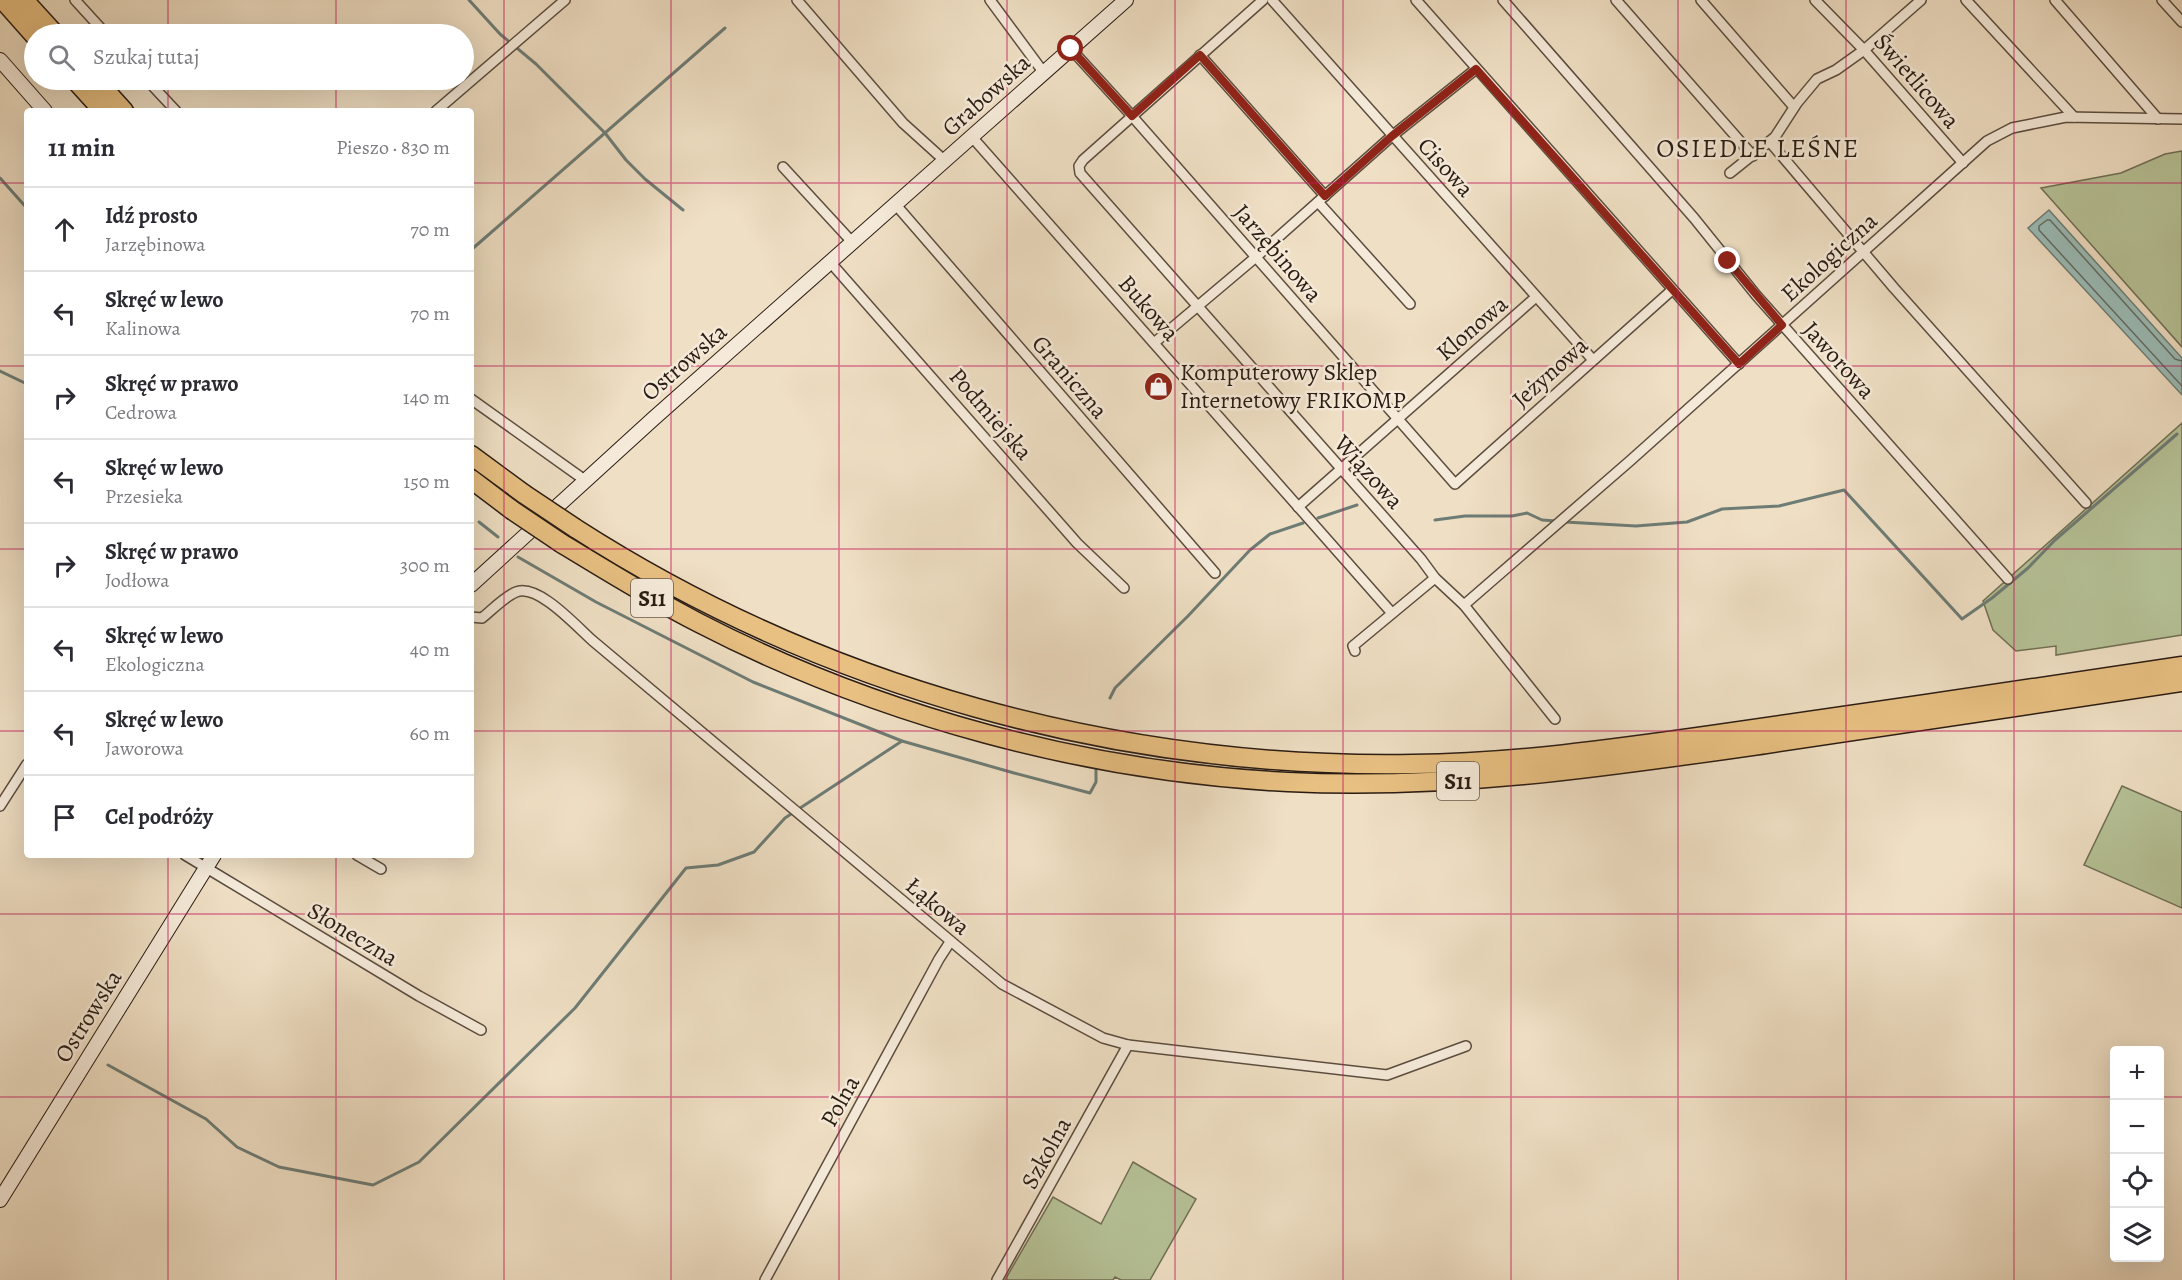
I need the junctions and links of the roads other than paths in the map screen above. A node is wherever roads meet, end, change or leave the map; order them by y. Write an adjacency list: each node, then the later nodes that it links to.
1 (3, 0): 20 (highway)
2 (24, 0): 21 (highway)
3 (75, 0): 22 (street)
4 (565, 0): 29 (street)
5 (797, 0): 50 (street)
6 (990, 0): 28 (street)
7 (1126, 0): 23 (street, Grabowska)
8 (1263, 0): 25 (street)
9 (1272, 0): 46 (street, Cisowa)
10 (1416, 0): 27 (street)
11 (1503, 0): 65 (street, Jaworowa)
12 (1616, 0): 49 (street)
13 (1701, 0): 36 (street)
14 (1815, 0): 24 (street, Świetlicowa)
15 (1921, 0): 24 (street)
16 (1966, 0): 43 (street)
17 (2055, 0): 44 (street)
18 (2162, 0): 19 (street)
19 (2182, 22)
20 (24, 24)
21 (47, 24)
22 (97, 24)
23 (1071, 49): 28 (street, Grabowska); 42 (street, Jarzębinowa)
24 (1864, 50): 36 (street); 51 (street, Świetlicowa)
25 (1200, 55): 42 (street); 55 (street)
26 (0, 60): 30 (street)
27 (1476, 69): 46 (street); 61 (street)
28 (1044, 73): 47 (street, Grabowska)
29 (474, 78)
30 (24, 87)
31 (26, 90): 37 (street)
32 (84, 90): 38 (highway)
33 (105, 90): 39 (highway)
34 (156, 90): 40 (street)
35 (460, 90): 41 (street)
36 (1794, 107): 48 (street)
37 (42, 108)
38 (100, 108)
39 (121, 108)
40 (173, 108)
41 (439, 108)
42 (1132, 116): 59 (street, Jarzębinowa); 64 (street, Wiązowa)
43 (2074, 117): 44 (street, Ekologiczna); 51 (street, Ekologiczna)
44 (2158, 119): 45 (street, Ekologiczna)
45 (2182, 119)
46 (1392, 136): 55 (street); 62 (street, Cisowa)
47 (972, 137): 50 (street, Grabowska); 66 (street, Bukowa)
48 (1770, 142): 49 (street); 58 (street)
49 (1753, 156): 53 (street)
50 (945, 161): 54 (street, Grabowska)
51 (1963, 163): 58 (street, Ekologiczna)
52 (783, 166): 57 (street)
53 (1730, 173)
54 (928, 176): 56 (street, Ostrowska)
55 (1322, 199): 59 (street); 63 (street)
56 (896, 206): 57 (street, Ostrowska); 78 (street, Graniczna)
57 (853, 243): 60 (street, Ostrowska)
58 (1864, 252): 65 (street, Ekologiczna); 76 (street)
59 (1256, 257): 64 (street); 70 (street, Jarzębinowa)
60 (831, 263): 74 (street, Ostrowska); 82 (street, Podmiejska)
61 (1672, 290): 67 (street, Jeżynowa); 68 (street)
62 (1536, 297): 67 (street, Cisowa); 70 (street, Klonowa)
63 (1410, 304)
64 (1196, 305): 66 (street); 72 (street, Wiązowa)
65 (1782, 325): 68 (street, Ekologiczna); 80 (street, Jaworowa)
66 (1154, 343): 77 (street, Bukowa)
67 (1593, 360): 75 (street, Jeżynowa)
68 (1739, 364): 83 (street, Ekologiczna)
69 (474, 401): 74 (street)
70 (1397, 420): 72 (street, Klonowa); 75 (street, Jarzębinowa)
71 (474, 457): 87 (highway, S11, bridge)
72 (1341, 470): 77 (street, Klonowa); 79 (street, Wiązowa)
73 (474, 481): 88 (highway, S11, bridge)
74 (586, 481): 81 (street, Ostrowska)
75 (1455, 484)
76 (2086, 503)
77 (1298, 507): 84 (street, Bukowa)
78 (1215, 573)
79 (1435, 578): 83 (street, Wiązowa); 84 (street)
80 (2008, 579)
81 (474, 582)
82 (1125, 588)
83 (1464, 605): 89 (street, Wiązowa)
84 (1391, 612): 86 (street)
85 (474, 619): 97 (street, Łąkowa)
86 (1355, 651)
87 (2182, 666)
88 (2182, 682)
89 (1555, 719)
90 (24, 769): 91 (street)
91 (0, 806)
92 (189, 858): 95 (street, Słoneczna)
93 (212, 858): 95 (street, Ostrowska)
94 (362, 858): 96 (street)
95 (206, 869): 98 (street, Słoneczna); 101 (street, Ostrowska)
96 (381, 869)
97 (950, 942): 99 (street, Łąkowa); 102 (street, Polna)
98 (481, 1030)
99 (1128, 1045): 100 (street, Łąkowa); 103 (street, Szkolna)
100 (1466, 1046)
101 (0, 1200)
102 (765, 1280)
103 (997, 1280)

